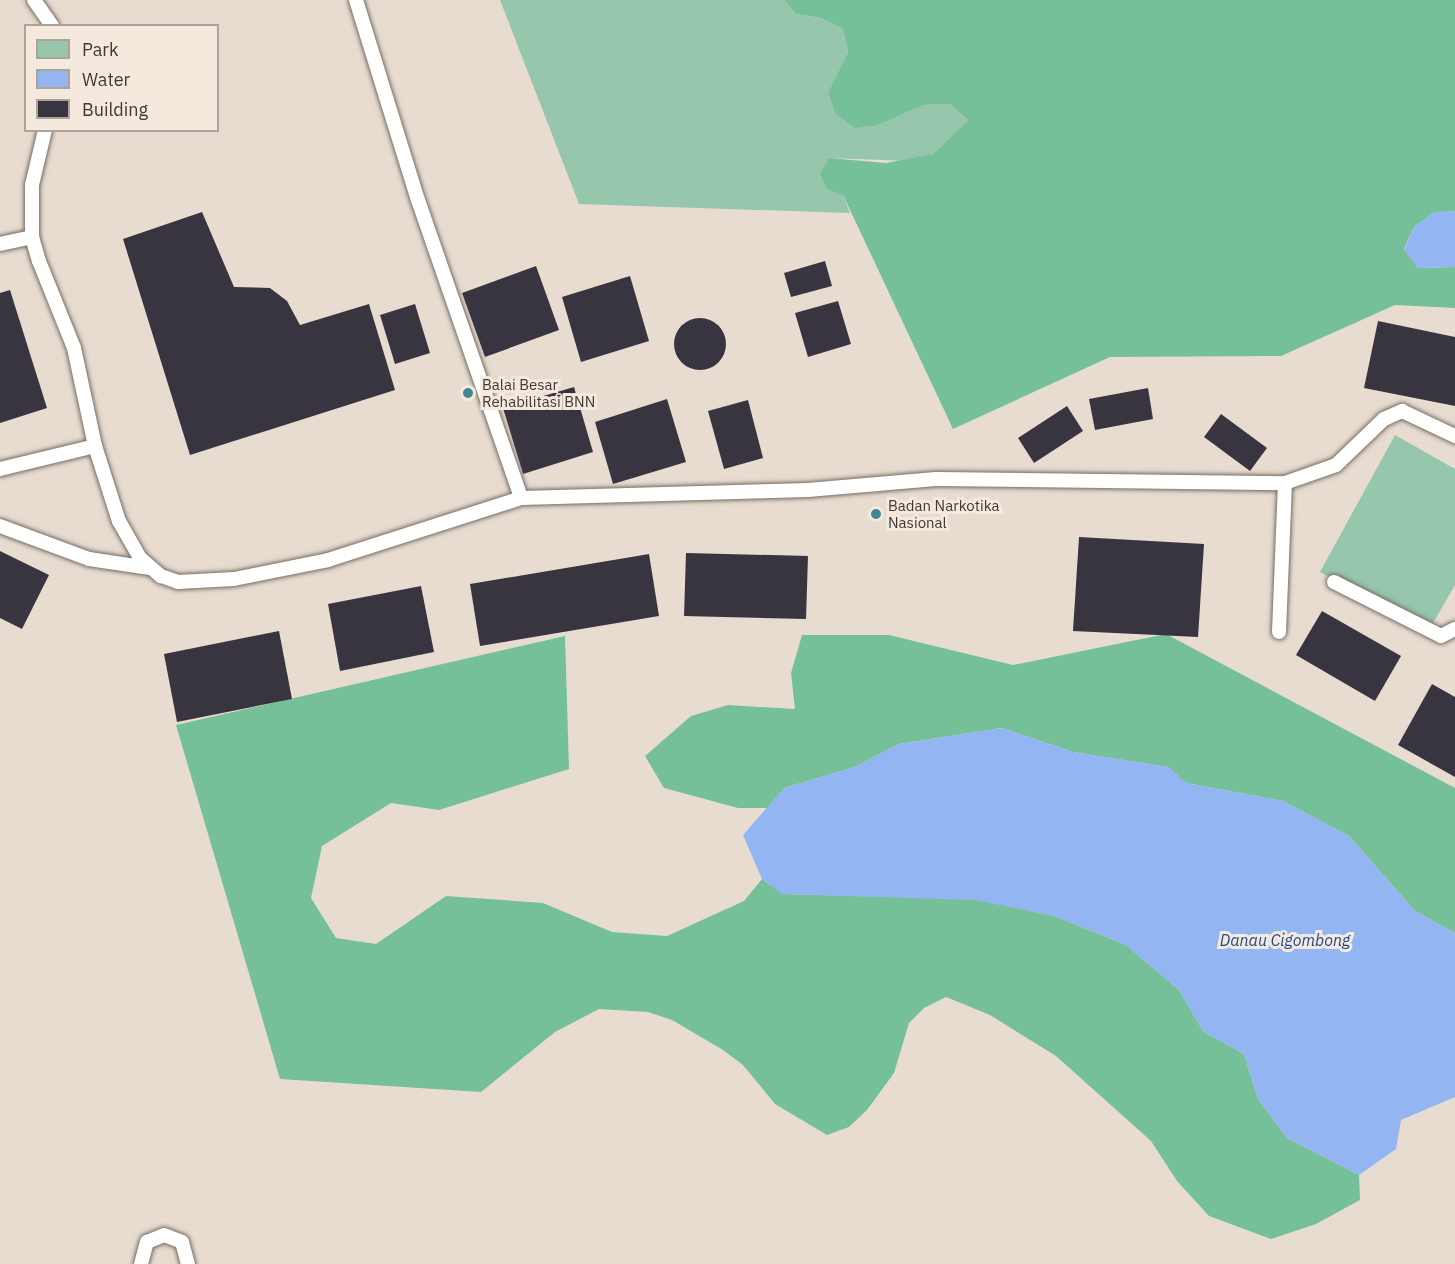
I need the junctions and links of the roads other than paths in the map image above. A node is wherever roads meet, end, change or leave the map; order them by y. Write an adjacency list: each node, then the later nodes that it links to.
1 (34, 0): 3 (lane)
2 (356, 0): 11 (lane)
3 (51, 24)
4 (45, 132): 5 (lane)
5 (32, 237): 6 (lane); 8 (lane)
6 (0, 244)
7 (1455, 436): 10 (lane)
8 (95, 446): 9 (lane); 13 (lane)
9 (0, 469)
10 (1285, 483): 11 (lane); 16 (lane)
11 (521, 498): 13 (lane)
12 (0, 526): 13 (lane)
13 (150, 568)
14 (1334, 582): 15 (lane)
15 (1455, 629)
16 (1279, 632)
17 (141, 1264): 18 (lane)
18 (188, 1264)

